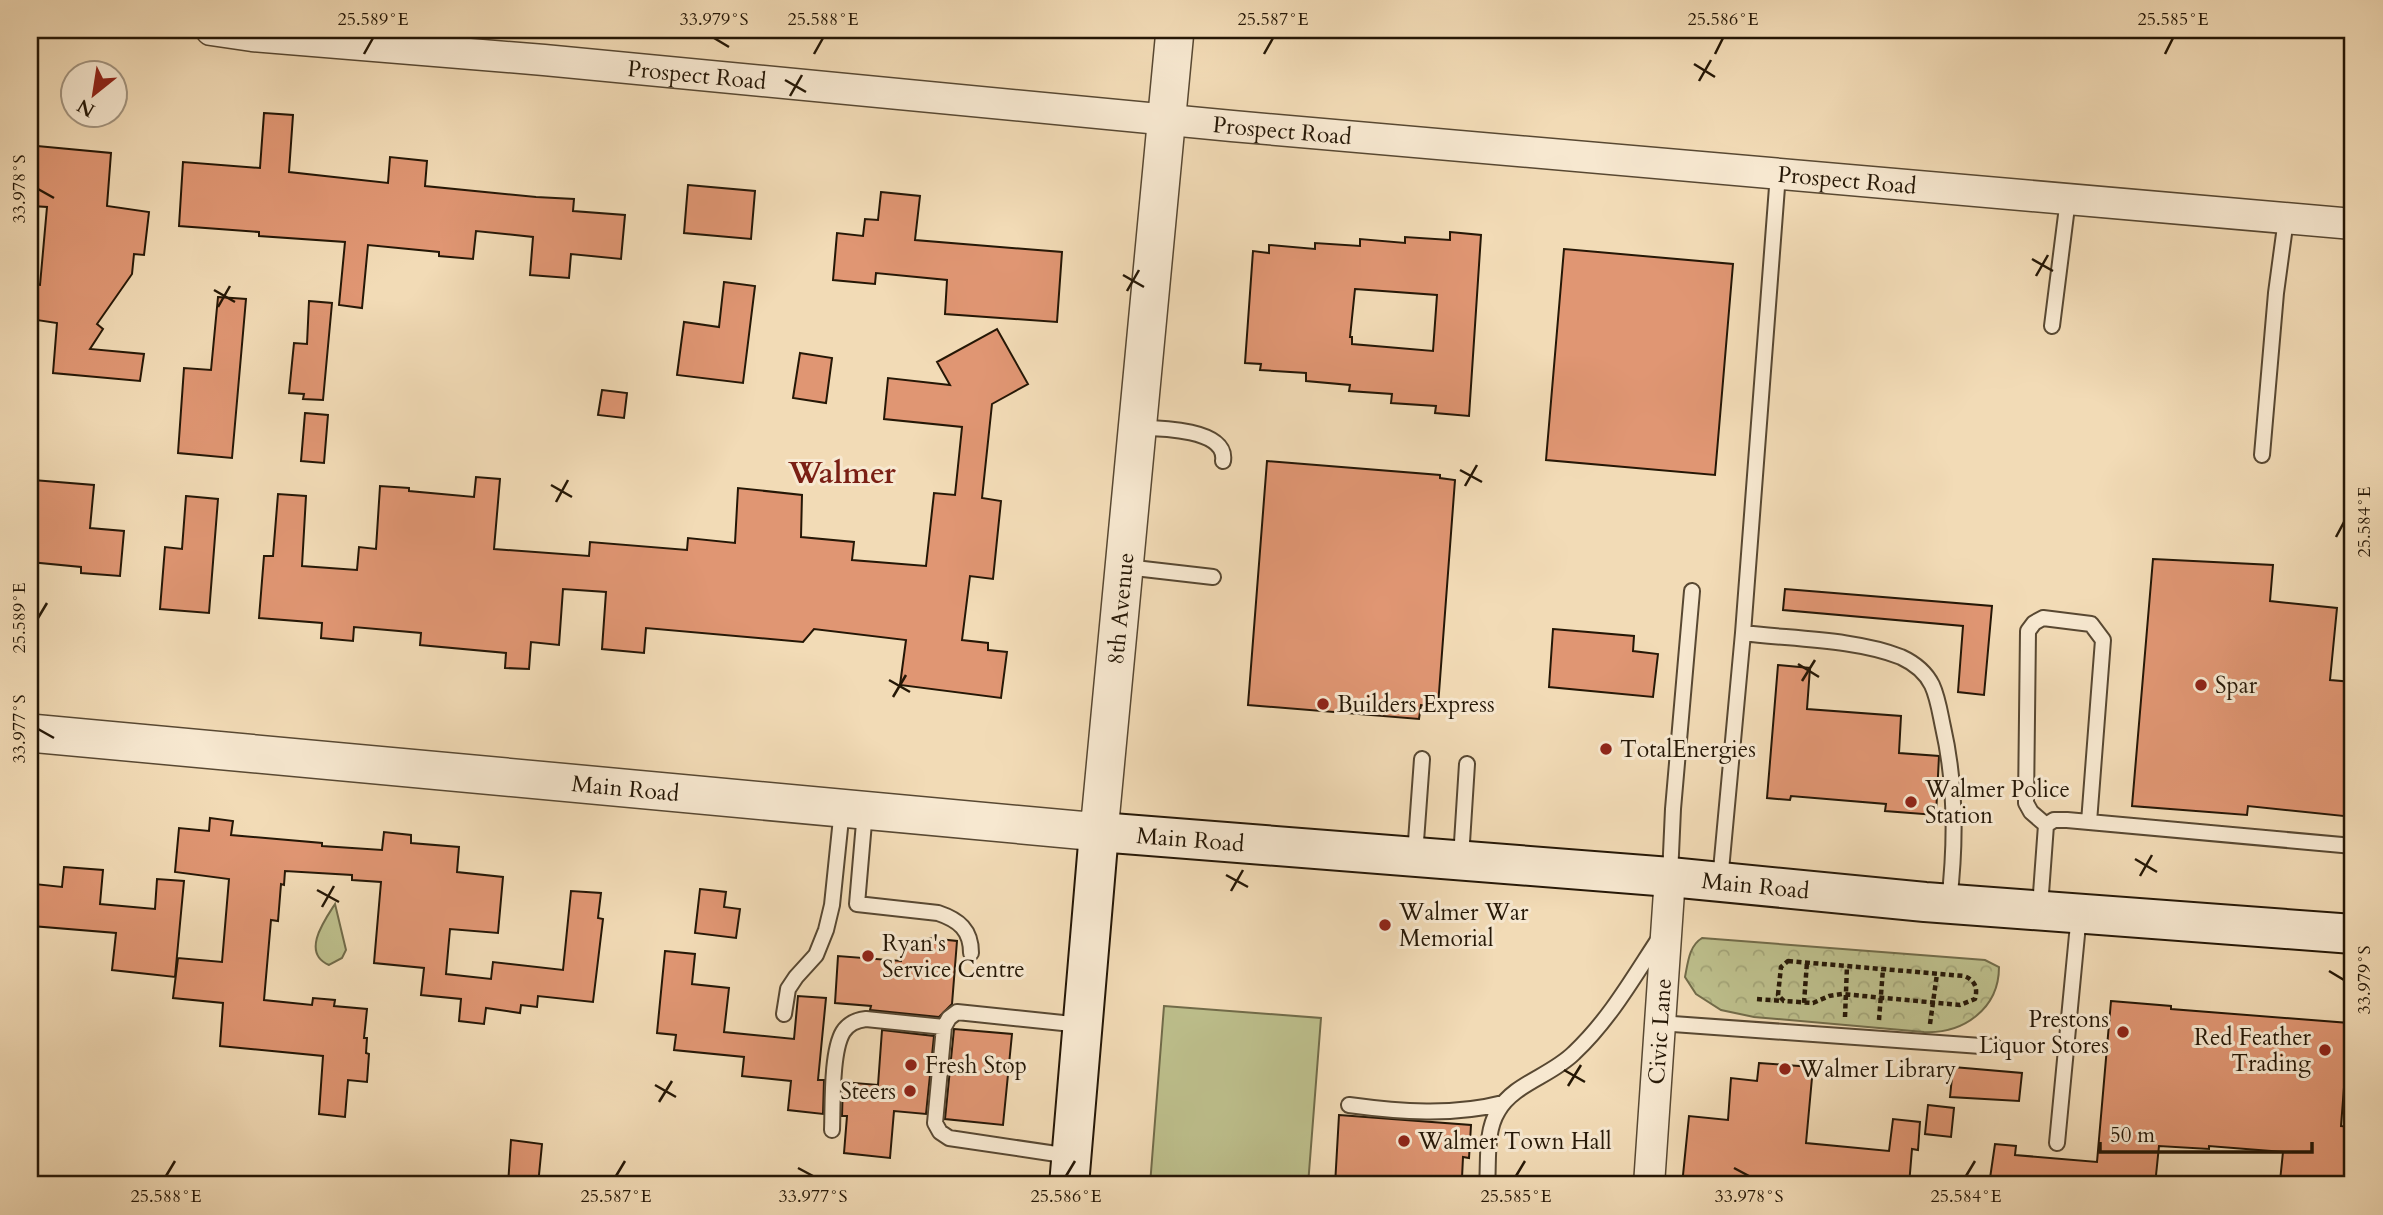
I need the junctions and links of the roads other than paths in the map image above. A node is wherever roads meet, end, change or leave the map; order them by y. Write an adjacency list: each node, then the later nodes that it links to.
1 (211, 30): 3 (street, Prospect Road)
2 (1175, 30): 3 (street, 8th Avenue)
3 (1167, 118): 4 (street, Prospect Road); 9 (street, 8th Avenue)
4 (1778, 174): 5 (street, Prospect Road); 15 (lane)
5 (2068, 199): 6 (street, Prospect Road); 8 (lane)
6 (2286, 219): 7 (street, Prospect Road); 10 (lane)
7 (2353, 224)
8 (2052, 326)
9 (1138, 428): 11 (lane); 12 (street, 8th Avenue)
10 (2262, 455)
11 (1223, 461)
12 (1125, 566): 13 (lane); 22 (street, 8th Avenue)
13 (1213, 577)
14 (1692, 591): 26 (lane)
15 (1743, 632): 27 (lane); 28 (lane)
16 (30, 733): 19 (street, Main Road)
17 (1422, 759): 24 (lane)
18 (1467, 764): 25 (lane)
19 (854, 808): 22 (street, Main Road); 33 (lane); 34 (lane)
20 (2089, 822): 21 (lane); 21 (lane); 23 (lane)
21 (2046, 825): 29 (lane)
22 (1099, 832): 24 (main road, Main Road); 36 (main road, 8th Avenue)
23 (2353, 846)
24 (1415, 856): 25 (main road, Main Road)
25 (1461, 860): 26 (main road, Main Road)
26 (1670, 877): 27 (main road, Main Road); 31 (street, Civic Lane)
27 (1720, 881): 28 (main road, Main Road)
28 (1949, 903): 29 (main road, Main Road)
29 (2040, 909): 30 (main road, Main Road)
30 (2079, 912): 32 (main road, Main Road); 42 (lane)
31 (1667, 927): 35 (street, Civic Lane); 39 (lane)
32 (2353, 934)
33 (971, 953)
34 (784, 1014)
35 (1659, 1023): 38 (lane); 45 (street, Civic Lane)
36 (1083, 1025): 37 (lane); 43 (main road, 8th Avenue)
37 (944, 1027): 41 (lane); 43 (lane)
38 (1995, 1047)
39 (1503, 1103): 40 (lane); 44 (lane)
40 (1349, 1105)
41 (832, 1130)
42 (2057, 1143)
43 (1070, 1171)
44 (1487, 1185)
45 (1649, 1185)

